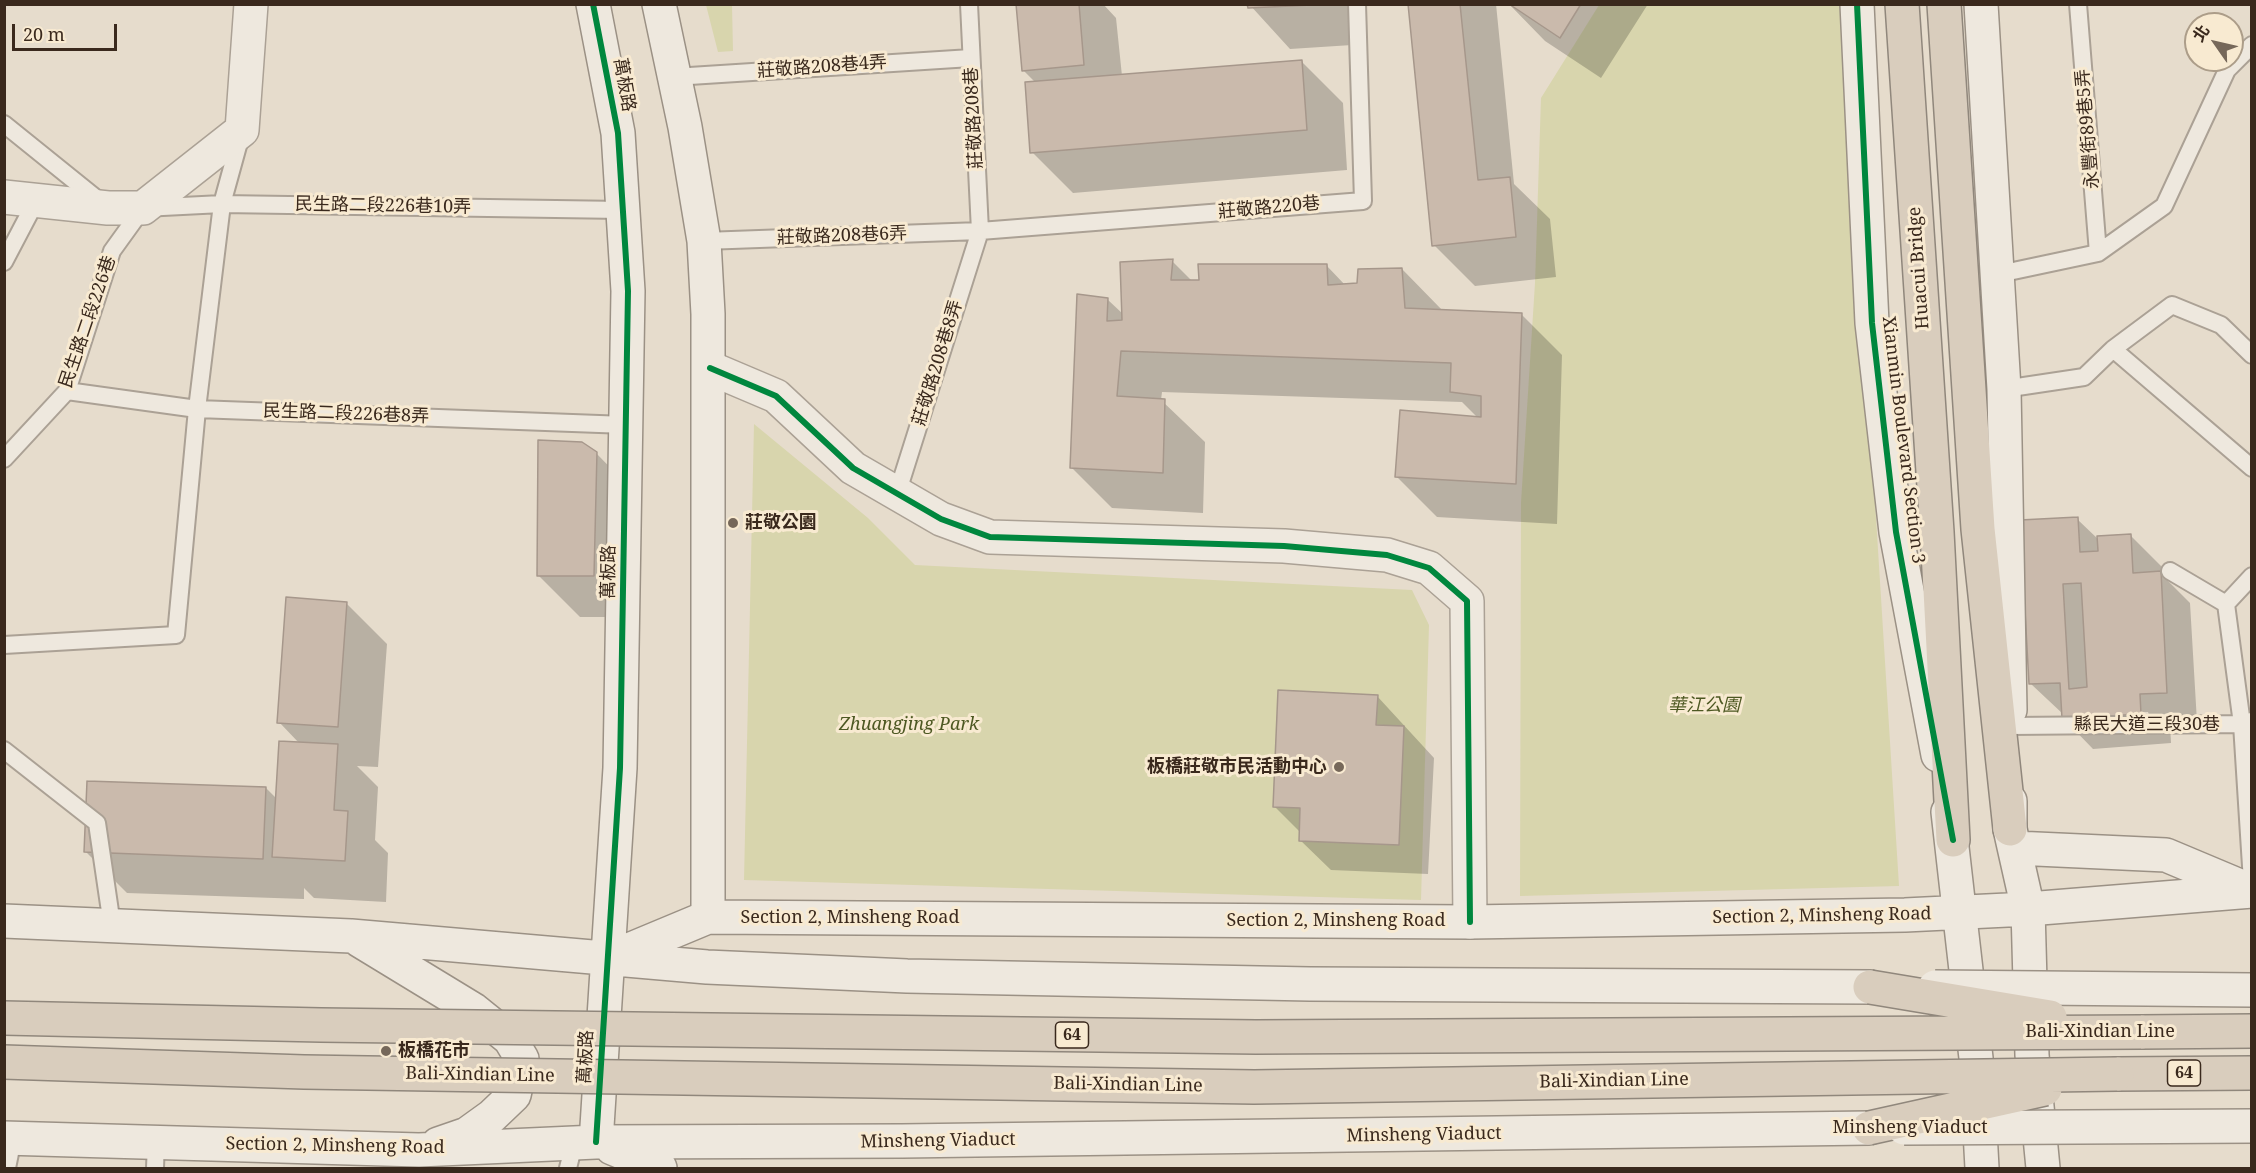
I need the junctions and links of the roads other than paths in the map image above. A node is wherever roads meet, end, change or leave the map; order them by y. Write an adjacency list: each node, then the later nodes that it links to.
1 (251, 4): 15 (main road)
2 (593, 4): 20 (main road, 萬板路)
3 (658, 4): 13 (main road)
4 (969, 4): 12 (lane, 莊敬路208巷)
5 (1357, 4): 21 (lane, 莊敬路220巷)
6 (1857, 4): 44 (main road, Xianmin Boulevard Section 3)
7 (1902, 4): 44 (highway, Huacui Bridge)
8 (1944, 4): 43 (highway)
9 (1981, 4): 25 (main road)
10 (2078, 4): 23 (lane, 永豐街89巷5弄)
11 (2252, 45): 23 (lane)
12 (971, 58): 13 (lane, 莊敬路208巷4弄); 21 (lane, 莊敬路208巷)
13 (674, 77): 22 (main road)
14 (4, 124): 18 (lane)
15 (242, 130): 17 (lane); 19 (main road, 民生路二段226巷)
16 (20, 199): 18 (main road); 24 (lane)
17 (222, 204): 19 (lane, 民生路二段226巷10弄); 20 (lane, 民生路二段226巷10弄); 31 (lane)
18 (108, 208): 19 (main road)
19 (143, 208): 30 (lane, 民生路二段226巷)
20 (622, 210): 32 (main road, 萬板路)
21 (980, 231): 22 (lane, 莊敬路208巷6弄); 35 (lane, 莊敬路208巷8弄)
22 (704, 241): 28 (main road)
23 (2098, 253): 25 (lane)
24 (4, 262)
25 (1999, 274): 29 (main road)
26 (2113, 349): 27 (lane); 29 (lane); 34 (lane)
27 (2252, 355)
28 (710, 368): 35 (main road); 49 (main road)
29 (2004, 389): 41 (main road)
30 (67, 391): 31 (lane, 民生路二段226巷8弄); 33 (lane, 民生路二段226巷)
31 (197, 409): 32 (lane, 民生路二段226巷8弄); 39 (lane)
32 (626, 425): 54 (main road, 萬板路)
33 (4, 459)
34 (2252, 468)
35 (897, 494): 51 (main road)
36 (2170, 571): 38 (lane)
37 (2252, 576): 38 (lane)
38 (2226, 604): 40 (lane, 縣民大道三段30巷)
39 (4, 645)
40 (2247, 722): 41 (lane, 縣民大道三段30巷); 45 (lane)
41 (2010, 726): 43 (main road)
42 (4, 750): 52 (lane)
43 (2013, 838): 46 (main road, Section 2, Minsheng Road); 47 (main road)
44 (1953, 840): 48 (main road, Xianmin Boulevard Section 3)
45 (2252, 882)
46 (2252, 891): 47 (main road, Section 2, Minsheng Road)
47 (2028, 909): 48 (main road, Section 2, Minsheng Road); 71 (main road)
48 (1961, 912): 51 (main road, Section 2, Minsheng Road); 70 (main road, Xianmin Boulevard Section 3)
49 (708, 916): 51 (main road, Section 2, Minsheng Road); 54 (main road, Section 2, Minsheng Road)
50 (4, 921): 52 (main road, Section 2, Minsheng Road)
51 (1470, 922)
52 (112, 925): 53 (main road, Section 2, Minsheng Road)
53 (351, 936): 54 (main road, Section 2, Minsheng Road); 66 (main road)
54 (607, 959): 55 (main road, Section 2, Minsheng Road); 67 (main road, 萬板路)
55 (1870, 987): 56 (main road, bridge); 58 (highway, bridge)
56 (2252, 990)
57 (4, 1018): 58 (highway, Bali-Xindian Line / 64, bridge)
58 (2140, 1032): 59 (highway, Bali-Xindian Line / 64)
59 (2252, 1032)
60 (4, 1062): 62 (highway, Bali-Xindian Line / 64, bridge)
61 (2252, 1073): 62 (highway, Bali-Xindian Line / 64)
62 (2117, 1074): 64 (highway, bridge)
63 (2252, 1126): 64 (main road, Minsheng Viaduct, bridge)
64 (1869, 1128): 67 (main road, Minsheng Viaduct)
65 (8, 1148): 68 (main road, Section 2, Minsheng Road)
66 (419, 1150): 67 (main road, Section 2, Minsheng Road); 68 (main road, Section 2, Minsheng Road)
67 (579, 1152): 69 (main road, Section 2, Minsheng Road)
68 (155, 1155)
69 (660, 1168)
70 (1982, 1168)
71 (2043, 1168)

